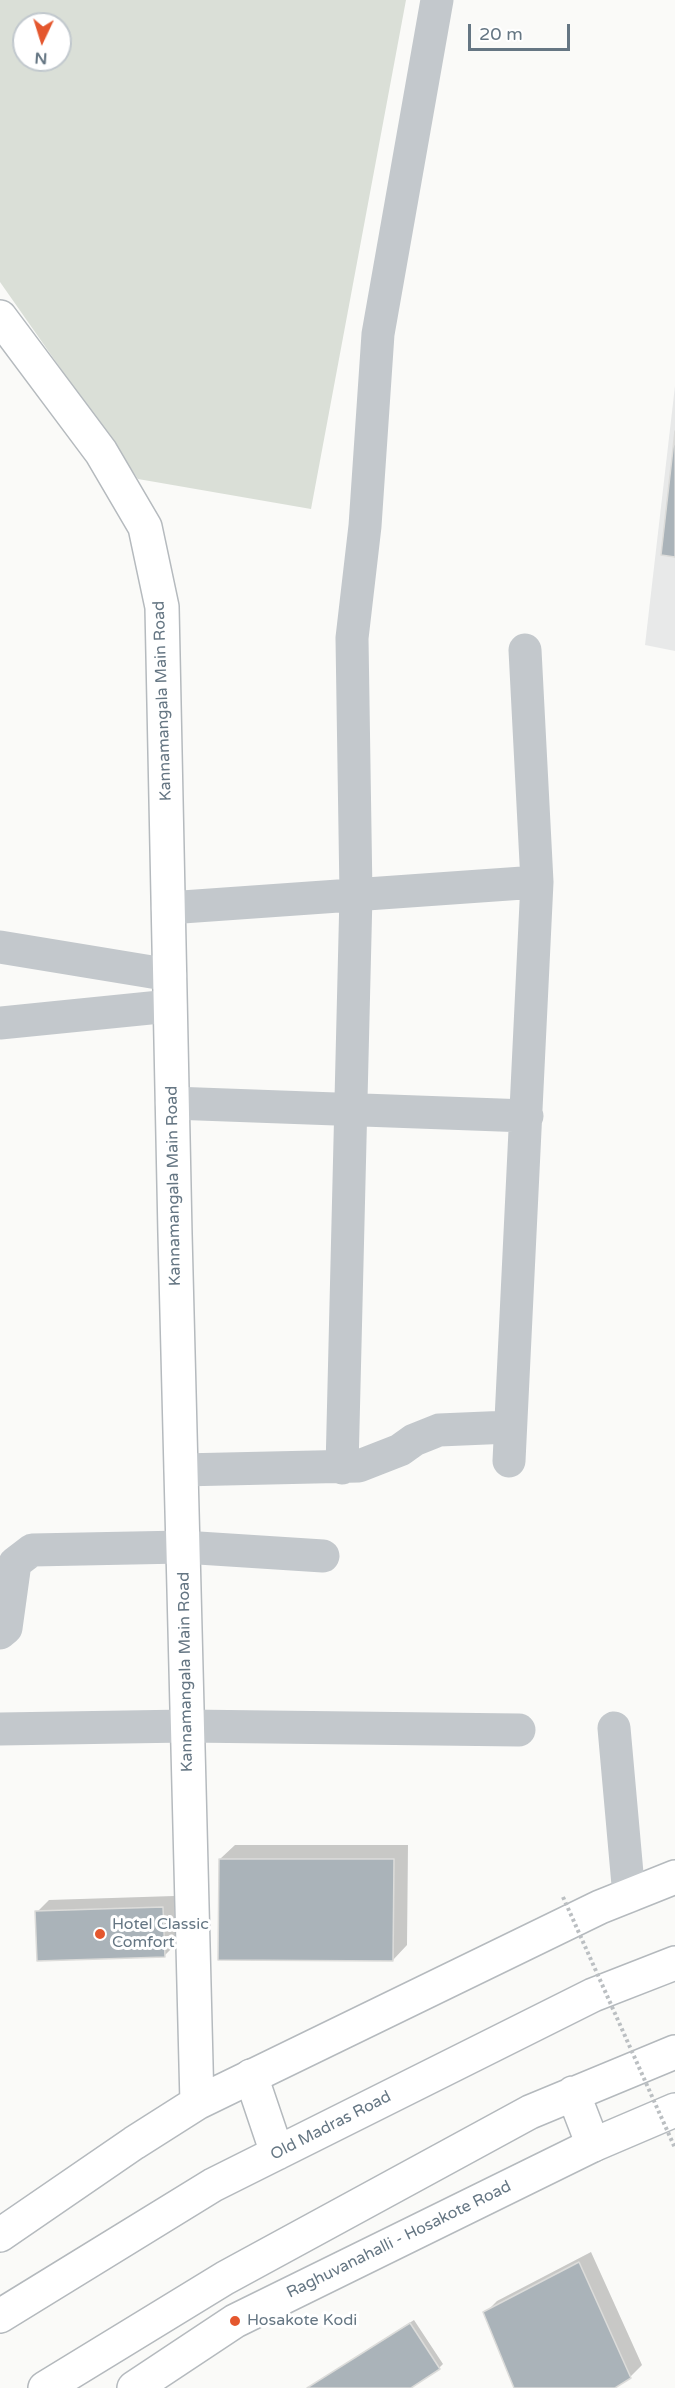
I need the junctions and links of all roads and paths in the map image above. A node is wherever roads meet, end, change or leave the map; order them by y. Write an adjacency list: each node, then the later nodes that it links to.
1 (437, 0): 5 (street)
2 (0, 318): 6 (main road, Kannamangala Main Road)
3 (525, 650): 4 (street)
4 (537, 882): 5 (street); 12 (street)
5 (356, 895): 6 (street); 11 (street)
6 (168, 908): 8 (main road, Kannamangala Main Road)
7 (0, 947): 8 (street)
8 (170, 990): 9 (street); 10 (main road, Kannamangala Main Road)
9 (0, 1023)
10 (172, 1103): 11 (street); 16 (main road, Kannamangala Main Road)
11 (349, 1109): 12 (street); 15 (street)
12 (526, 1116): 13 (street)
13 (510, 1427): 14 (street); 15 (street)
14 (508, 1461)
15 (342, 1468): 16 (street)
16 (181, 1470): 17 (main road, Kannamangala Main Road)
17 (183, 1547): 18 (street); 19 (street); 20 (main road, Kannamangala Main Road)
18 (323, 1556)
19 (0, 1633)
20 (187, 1726): 22 (street); 23 (street); 31 (main road, Kannamangala Main Road)
21 (614, 1728): 25 (street)
22 (0, 1729)
23 (519, 1730)
24 (675, 1877): 25 (main road)
25 (629, 1896): 29 (main road)
26 (563, 1897): 34 (path, bridge)
27 (675, 1962): 35 (main road, Old Madras Road)
28 (675, 2052): 30 (main road)
29 (251, 2076): 31 (main road); 35 (main road)
30 (573, 2093): 33 (main road); 38 (main road)
31 (197, 2103): 36 (main road)
32 (675, 2110): 33 (main road, Raghuvanahalli - Hosakote Road)
33 (592, 2145): 39 (main road, Raghuvanahalli - Hosakote Road)
34 (675, 2148)
35 (277, 2153): 37 (main road, Old Madras Road)
36 (0, 2235)
37 (0, 2316)
38 (45, 2388)
39 (134, 2388)

